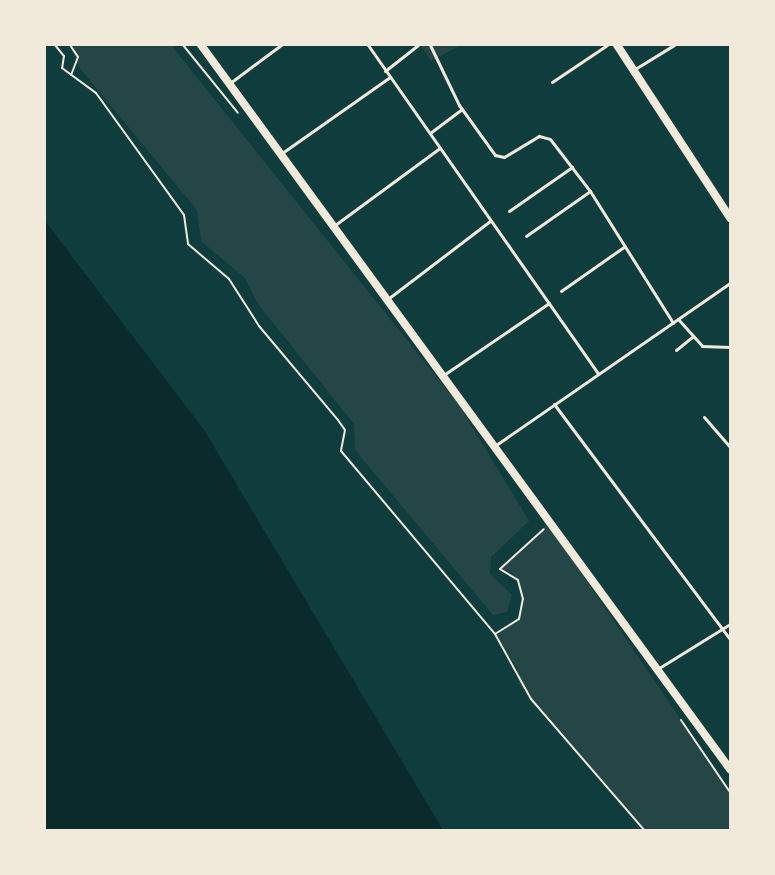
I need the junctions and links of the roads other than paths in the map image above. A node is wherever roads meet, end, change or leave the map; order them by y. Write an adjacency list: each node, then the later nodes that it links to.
1 (201, 45): 13 (street)
2 (281, 45): 13 (lane)
3 (368, 45): 9 (lane)
4 (418, 45): 9 (lane)
5 (430, 45): 14 (lane)
6 (607, 45): 12 (lane)
7 (617, 45): 10 (street)
8 (674, 45): 10 (lane)
9 (386, 70): 11 (lane)
10 (634, 70): 21 (street)
11 (390, 76): 15 (lane); 17 (lane)
12 (552, 82)
13 (230, 83): 17 (street)
14 (462, 108): 15 (lane); 18 (lane)
15 (429, 133): 16 (lane)
16 (440, 148): 22 (lane); 23 (lane)
17 (282, 153): 23 (street)
18 (572, 166): 19 (lane); 20 (lane)
19 (590, 191): 24 (lane); 25 (lane)
20 (508, 211)
21 (730, 219)
22 (490, 221): 28 (lane); 29 (lane)
23 (335, 225): 28 (street)
24 (526, 236)
25 (625, 246): 27 (lane); 31 (lane)
26 (730, 283): 30 (lane)
27 (561, 291)
28 (389, 298): 36 (street)
29 (549, 303): 35 (lane); 36 (lane)
30 (678, 320): 31 (lane); 32 (lane)
31 (673, 323): 35 (lane)
32 (693, 336): 33 (lane); 34 (lane)
33 (730, 346)
34 (676, 350)
35 (597, 373): 37 (lane)
36 (445, 374): 39 (street)
37 (554, 404): 39 (lane); 42 (lane)
38 (704, 417): 40 (lane)
39 (495, 446): 44 (street)
40 (730, 447)
41 (730, 624): 42 (lane)
42 (723, 629): 43 (lane); 44 (lane)
43 (730, 639)
44 (659, 668): 45 (street)
45 (730, 769)

